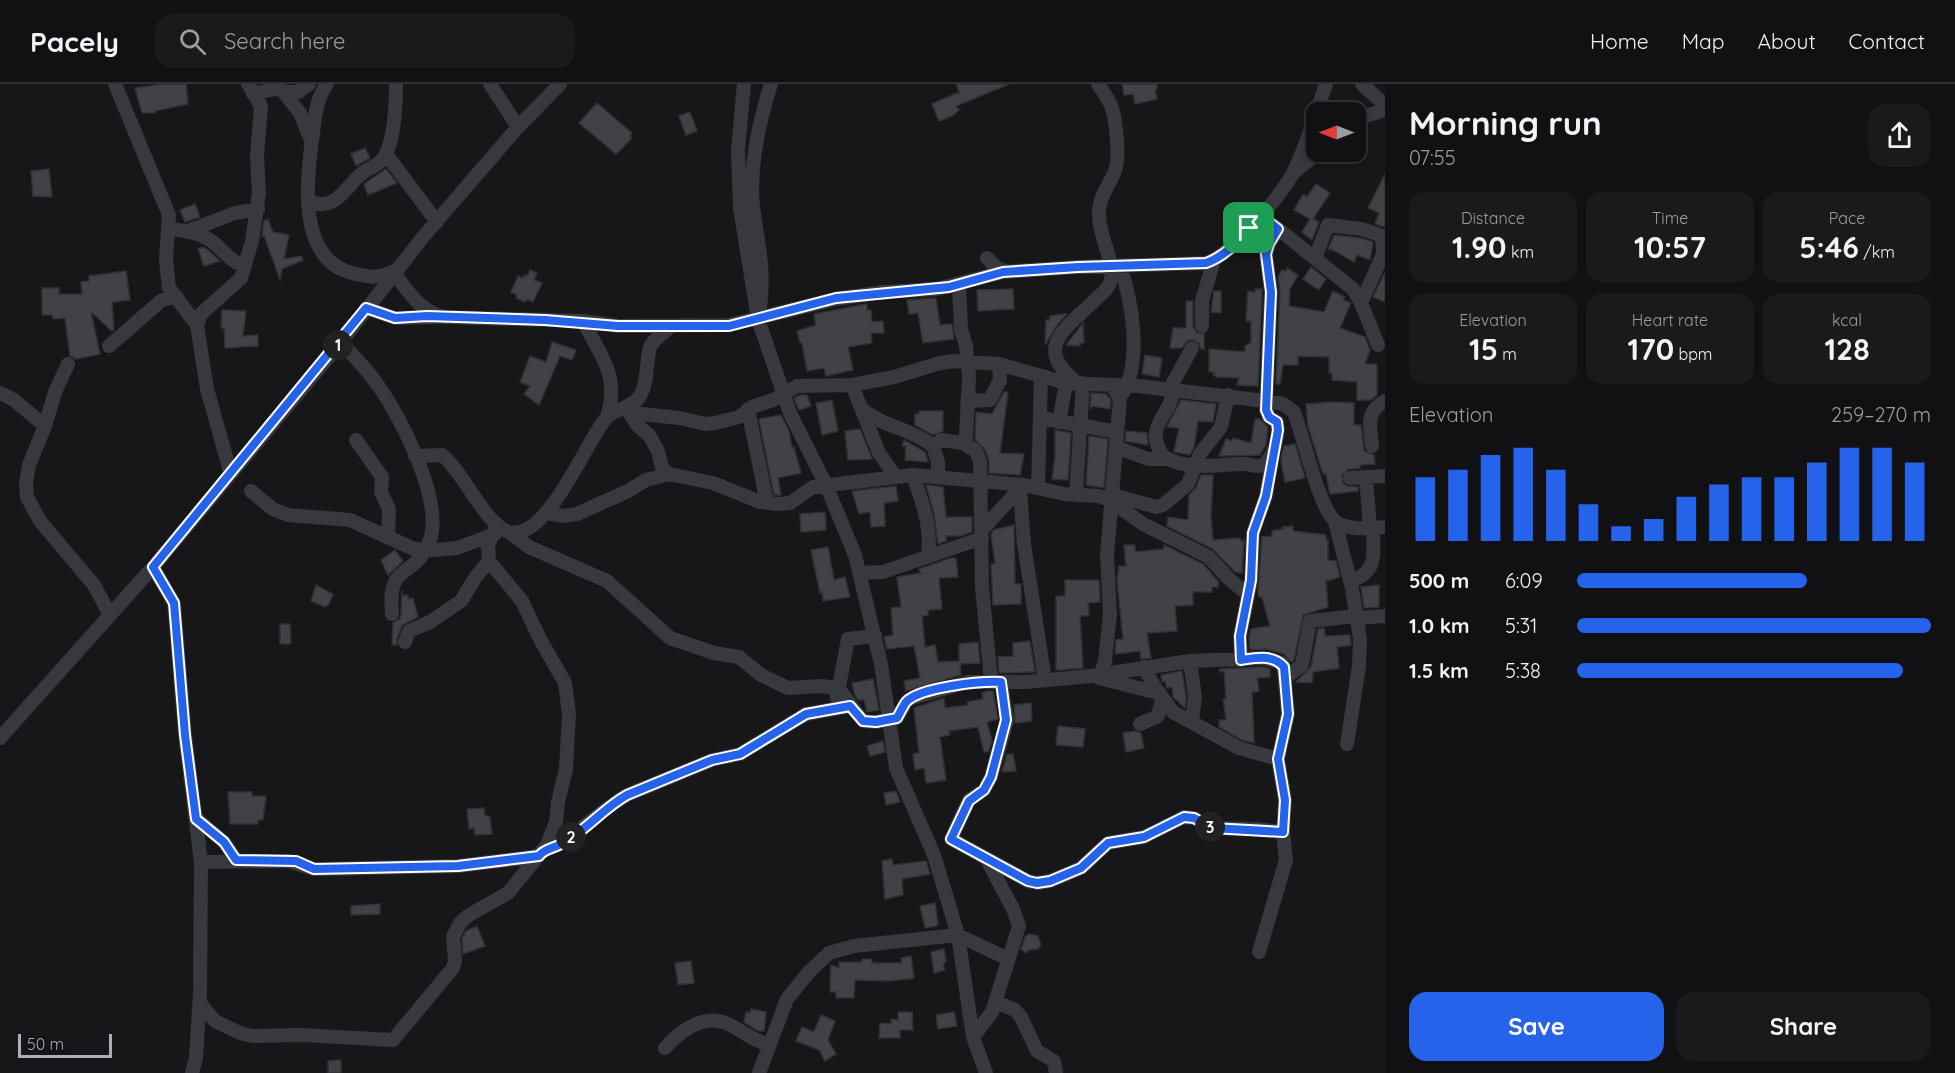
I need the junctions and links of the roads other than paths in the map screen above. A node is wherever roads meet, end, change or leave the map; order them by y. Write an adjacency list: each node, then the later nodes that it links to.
1 (115, 84): 27 (street)
2 (309, 84): 14 (street)
3 (327, 84): 19 (street)
4 (396, 84): 20 (street)
5 (480, 84): 12 (street)
6 (560, 84): 18 (street)
7 (744, 84): 44 (street)
8 (771, 84): 44 (street)
9 (1098, 84): 35 (street)
10 (1326, 84): 22 (street)
11 (1362, 84): 15 (street)
12 (492, 87): 18 (street)
13 (251, 89): 14 (street); 24 (street)
14 (285, 92): 19 (street)
15 (1385, 105)
16 (1385, 110): 17 (street)
17 (1366, 116)
18 (518, 127): 26 (street)
19 (312, 142): 23 (street)
20 (386, 154): 23 (street); 26 (street)
21 (1307, 162): 22 (street)
22 (1292, 174): 25 (street)
23 (308, 200): 37 (street)
24 (258, 209): 29 (street); 34 (street)
25 (1261, 216): 28 (street); 33 (street)
26 (437, 222): 37 (street)
27 (168, 229): 29 (street); 40 (street)
28 (1278, 229): 32 (street); 65 (street)
29 (188, 231): 34 (street)
30 (1384, 237): 32 (street); 36 (street)
31 (987, 258): 38 (street)
32 (1315, 258): 41 (street)
33 (1214, 261): 35 (street); 47 (street)
34 (244, 266): 46 (street)
35 (1115, 266): 38 (street); 57 (street); 60 (street)
36 (1381, 271): 41 (street)
37 (396, 272): 42 (street); 43 (street)
38 (1006, 272): 39 (street)
39 (959, 285): 44 (street); 53 (street)
40 (177, 297): 46 (street); 51 (street)
41 (1361, 303): 50 (street)
42 (366, 308): 43 (street); 49 (street)
43 (442, 317): 45 (street)
44 (759, 319): 48 (street); 62 (street)
45 (583, 321): 48 (street); 70 (street)
46 (197, 325): 85 (street)
47 (1202, 326)
48 (670, 327): 68 (street)
49 (340, 342): 82 (street); 85 (street)
50 (1378, 345)
51 (109, 346)
52 (1192, 348): 59 (street)
53 (967, 362): 55 (street); 58 (street); 64 (street)
54 (68, 364): 74 (street)
55 (999, 364): 56 (street); 64 (street)
56 (1041, 377): 57 (street); 71 (street)
57 (1075, 383): 60 (street); 72 (street); 73 (street)
58 (852, 385): 62 (street); 69 (street)
59 (1172, 390): 60 (street); 63 (street); 83 (street)
60 (1124, 392): 75 (street)
61 (0, 393): 74 (street)
62 (784, 394): 67 (street); 94 (street)
63 (1228, 396): 65 (street); 84 (street)
64 (967, 401): 77 (street)
65 (1266, 401): 81 (street); 104 (street)
66 (1385, 401): 79 (street)
67 (748, 409): 68 (street); 100 (street)
68 (628, 410): 70 (street); 86 (street)
69 (863, 410): 78 (street); 89 (street)
70 (607, 417): 103 (street)
71 (1041, 418): 72 (street); 96 (street)
72 (1059, 422): 73 (street)
73 (1081, 425): 75 (street); 98 (street)
74 (45, 426): 117 (street)
75 (1117, 432): 80 (street)
76 (356, 441): 108 (street)
77 (963, 443): 78 (street); 93 (street)
78 (933, 446): 90 (street)
79 (1372, 446)
80 (1116, 447): 83 (street); 99 (street)
81 (1273, 450): 84 (street); 115 (street)
82 (415, 456): 106 (street); 109 (street)
83 (1167, 459): 84 (street)
84 (1196, 466): 99 (street)
85 (230, 471): 112 (street)
86 (669, 474): 100 (street); 103 (street)
87 (913, 475): 89 (street); 90 (street); 110 (street)
88 (1385, 476): 92 (street)
89 (896, 477): 94 (street)
90 (938, 477): 93 (street)
91 (1350, 477): 92 (street)
92 (1366, 477): 105 (street)
93 (981, 482): 95 (street); 102 (street)
94 (826, 485): 100 (street); 113 (street)
95 (1022, 487): 96 (street); 101 (street); 127 (street)
96 (1038, 488): 98 (street)
97 (251, 491): 108 (street)
98 (1076, 495): 99 (street)
99 (1112, 499): 115 (street); 125 (street)
100 (767, 502)
101 (1004, 505): 102 (street); 107 (street)
102 (982, 508): 107 (street)
103 (547, 513): 106 (street)
104 (1335, 522): 105 (street); 114 (street)
105 (1379, 527): 114 (street)
106 (500, 531): 109 (street); 111 (street); 129 (street)
107 (982, 534): 110 (street); 128 (street)
108 (388, 537): 109 (street)
109 (426, 550): 116 (street)
110 (928, 556): 113 (street)
111 (489, 561): 121 (street); 142 (street)
112 (153, 567): 117 (street); 140 (street)
113 (860, 573): 120 (street)
114 (1351, 581): 119 (street)
115 (1248, 595): 122 (street)
116 (392, 614)
117 (110, 615): 137 (street)
118 (1385, 616): 119 (street)
119 (1356, 617): 126 (street); 138 (street)
120 (875, 636): 129 (street); 134 (street)
121 (405, 642)
122 (1241, 660): 123 (street); 126 (street)
123 (1190, 661): 124 (street); 135 (street)
124 (1144, 667): 125 (street); 130 (street)
125 (1096, 675): 127 (street); 130 (street)
126 (1285, 678): 139 (street)
127 (1045, 680): 128 (street)
128 (996, 682): 134 (street); 143 (street)
129 (839, 689): 131 (street); 132 (street)
130 (1160, 696): 133 (street); 135 (street)
131 (850, 706): 132 (street); 134 (street)
132 (833, 708): 142 (street)
133 (1158, 716): 135 (street); 136 (street)
134 (890, 719): 146 (street)
135 (1186, 719): 139 (street)
136 (1140, 724)
137 (0, 738)
138 (1347, 744)
139 (1278, 759): 141 (street)
140 (196, 819): 144 (street); 145 (street)
141 (1283, 832): 143 (street); 147 (street)
142 (541, 854): 144 (street); 150 (street)
143 (986, 858): 148 (street)
144 (236, 860): 145 (street)
145 (201, 862): 150 (street)
146 (958, 935): 148 (street); 151 (street); 152 (street)
147 (1259, 952)
148 (1008, 959): 149 (street)
149 (996, 1002): 151 (street); 157 (street)
150 (200, 1003): 154 (street)
151 (973, 1037): 156 (street)
152 (770, 1045): 153 (street); 155 (street)
153 (665, 1048)
154 (192, 1073)
155 (759, 1073)
156 (986, 1073)
157 (1056, 1073)

